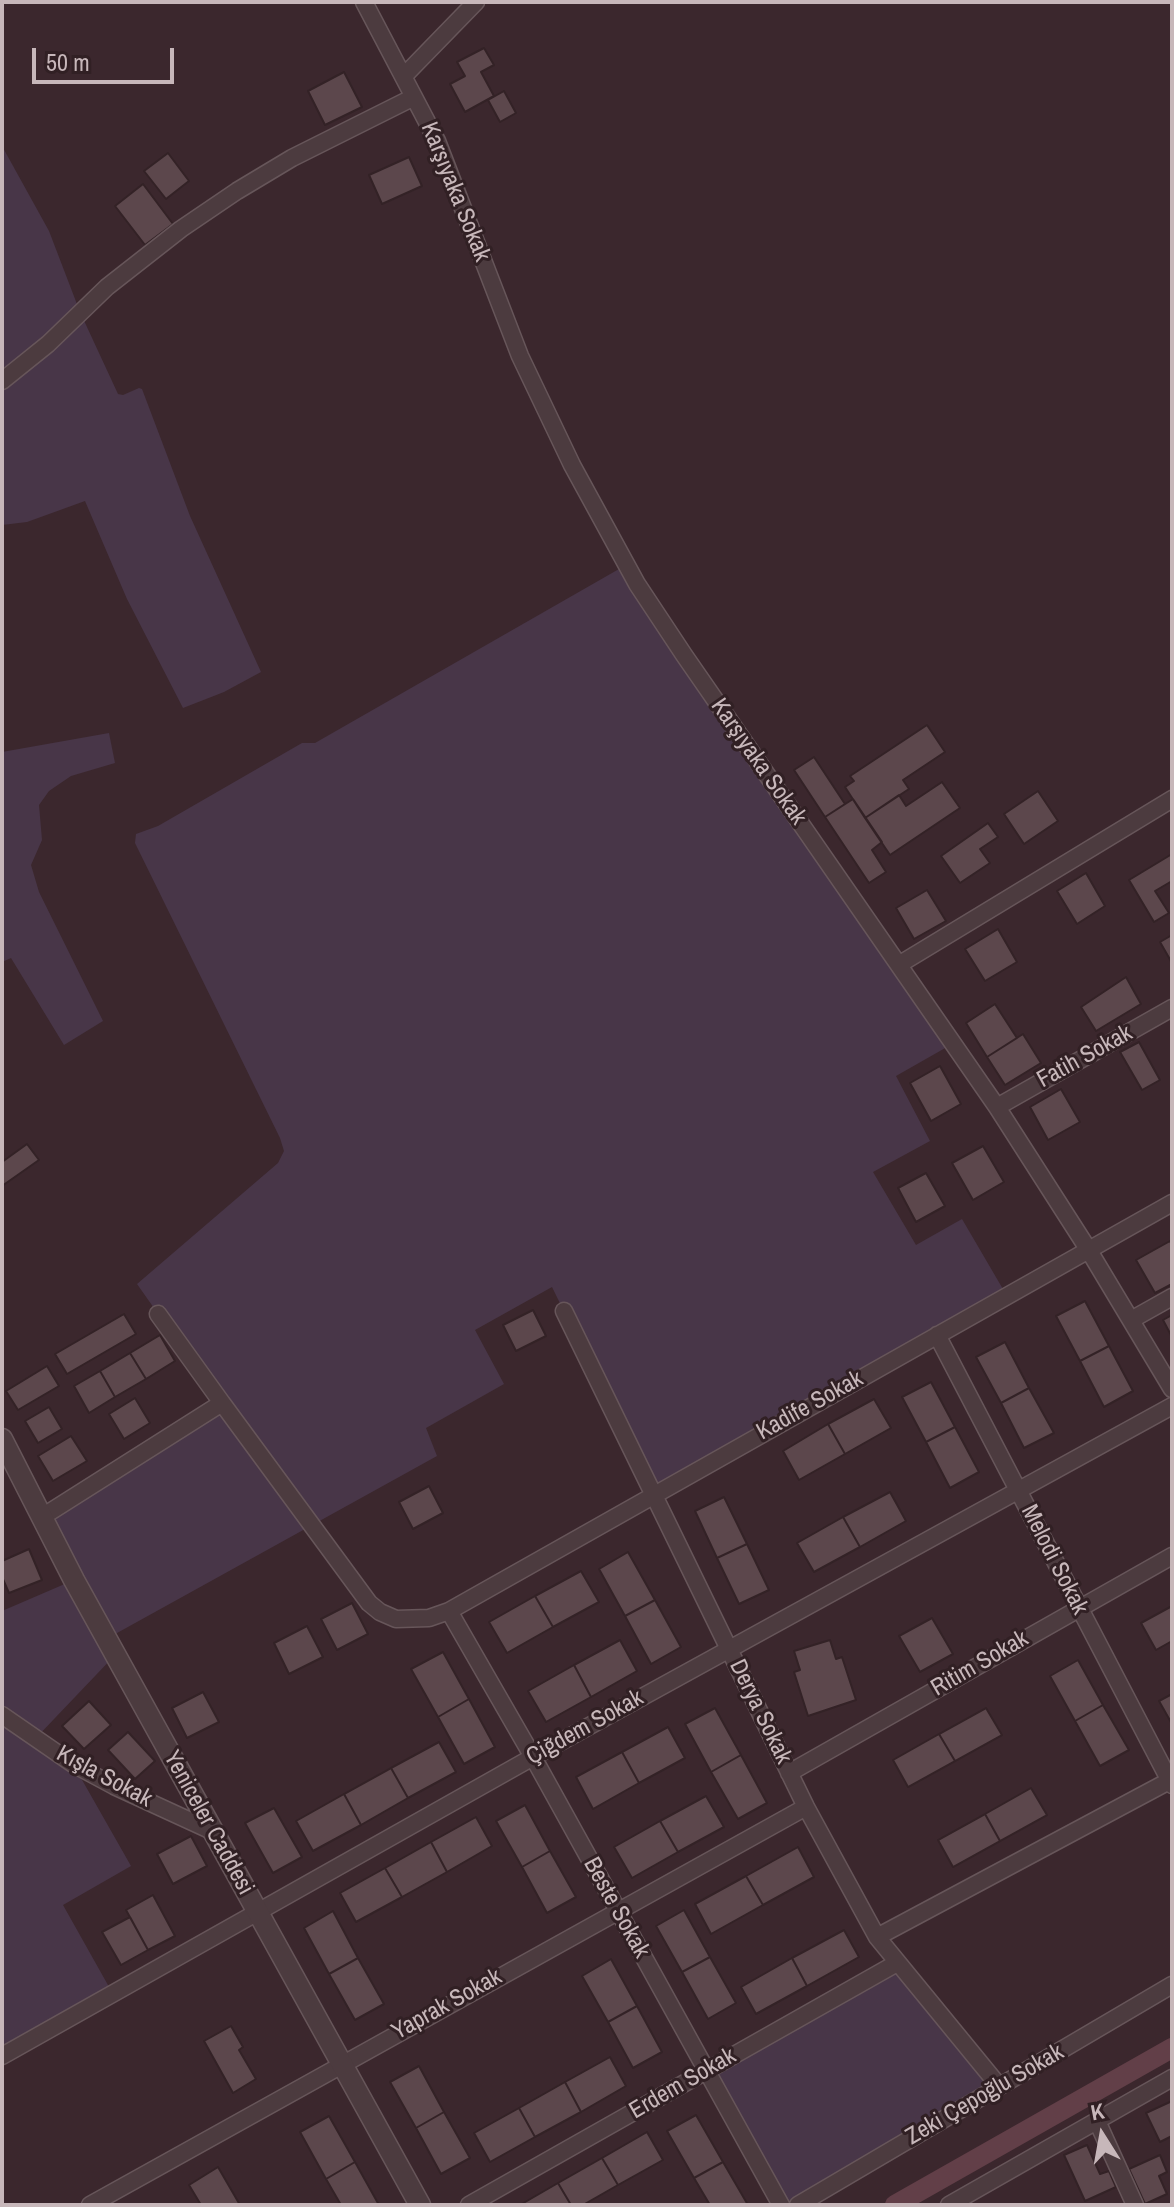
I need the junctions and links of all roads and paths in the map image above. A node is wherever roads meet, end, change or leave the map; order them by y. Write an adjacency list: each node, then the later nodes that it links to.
1 (364, 2): 3 (street, Karşıyaka Sokak)
2 (476, 2): 3 (street)
3 (404, 76): 4 (street, Karşıyaka Sokak)
4 (414, 97): 5 (street); 7 (street, Karşıyaka Sokak)
5 (2, 381)
6 (1172, 799): 7 (street)
7 (900, 964): 9 (street, Karşıyaka Sokak)
8 (1172, 1008): 9 (street, Fatih Sokak)
9 (997, 1107): 11 (street, Karşıyaka Sokak)
10 (1172, 1203): 11 (street, Kadife Sokak)
11 (1088, 1249): 15 (street, Karşıyaka Sokak); 16 (street, Kadife Sokak)
12 (1172, 1297): 15 (street)
13 (564, 1311): 22 (street, Derya Sokak)
14 (158, 1314): 18 (street, Kadife Sokak)
15 (1131, 1320): 17 (street, Karşıyaka Sokak)
16 (937, 1335): 21 (street, Melodi Sokak); 22 (street, Kadife Sokak)
17 (1172, 1389)
18 (222, 1403): 23 (street); 26 (street, Kadife Sokak)
19 (1172, 1406): 21 (street, Çiğdem Sokak)
20 (2, 1439): 23 (street, Yeniceler Caddesi)
21 (1018, 1490): 25 (street, Melodi Sokak); 27 (street, Çiğdem Sokak)
22 (654, 1494): 26 (street, Kadife Sokak); 27 (street, Derya Sokak)
23 (42, 1517): 33 (street, Yeniceler Caddesi)
24 (1172, 1556): 25 (street, Ritim Sokak)
25 (1079, 1608): 30 (street, Ritim Sokak); 31 (street, Melodi Sokak)
26 (449, 1611): 29 (street, Beste Sokak)
27 (729, 1649): 29 (street, Çiğdem Sokak); 30 (street, Derya Sokak)
28 (2, 1715): 33 (street, Kışla Sokak)
29 (533, 1757): 34 (street, Beste Sokak); 35 (street, Çiğdem Sokak)
30 (789, 1773): 32 (street, Derya Sokak)
31 (1171, 1783): 36 (street)
32 (806, 1807): 34 (street, Yaprak Sokak); 36 (street, Derya Sokak)
33 (212, 1831): 35 (street, Yeniceler Caddesi)
34 (618, 1911): 40 (street, Yaprak Sokak); 41 (street, Beste Sokak)
35 (258, 1912): 39 (street, Çiğdem Sokak); 40 (street, Yeniceler Caddesi)
36 (877, 1937): 37 (street, Derya Sokak)
37 (897, 1963): 41 (street, Erdem Sokak); 43 (street, Derya Sokak)
38 (1172, 1985): 43 (street, Zeki Çepoğlu Sokak)
39 (2, 2056)
40 (342, 2063): 45 (street, Yaprak Sokak); 46 (street, Yeniceler Caddesi)
41 (706, 2071): 47 (street, Erdem Sokak); 48 (street, Beste Sokak)
42 (1172, 2078): 44 (street)
43 (999, 2086): 49 (street, Zeki Çepoğlu Sokak)
44 (1097, 2121): 50 (street); 51 (street)
45 (90, 2205)
46 (420, 2205)
47 (469, 2205)
48 (781, 2205)
49 (798, 2205)
50 (949, 2205)
51 (1135, 2205)

